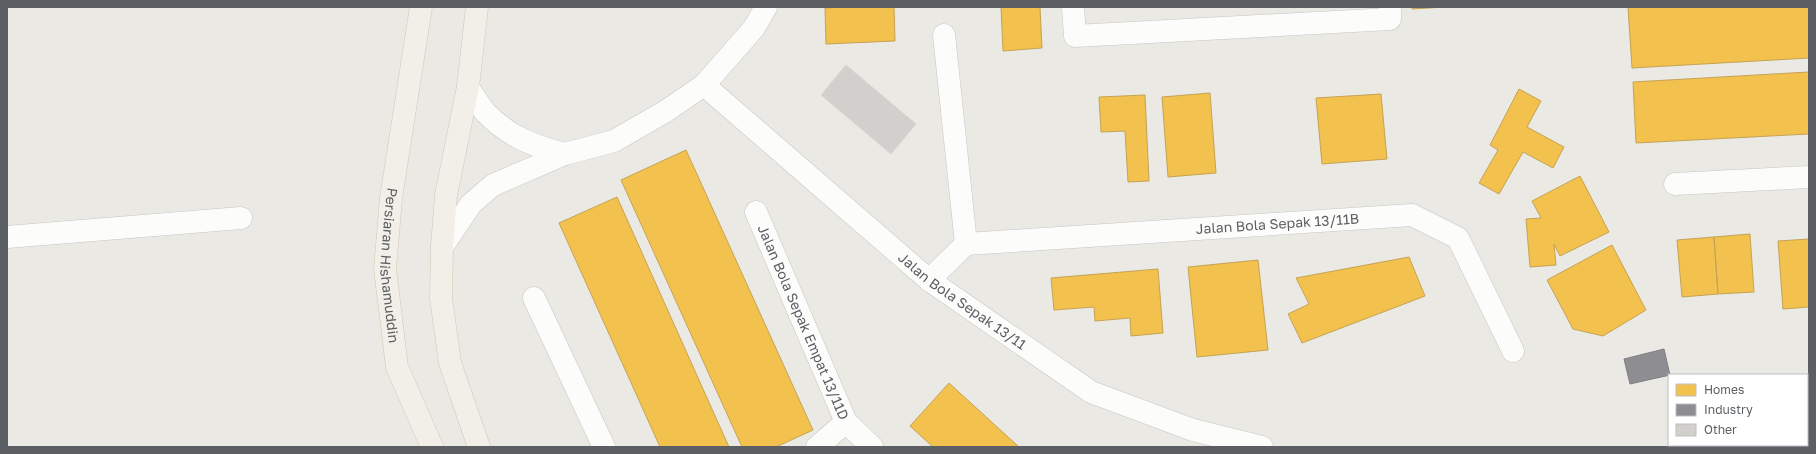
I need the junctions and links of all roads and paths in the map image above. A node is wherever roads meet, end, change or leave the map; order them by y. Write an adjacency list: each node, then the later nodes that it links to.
1 (421, 7): 21 (main road, Persiaran Hishamuddin)
2 (477, 7): 8 (main road)
3 (766, 7): 7 (street)
4 (1074, 7): 5 (street)
5 (1390, 7)
6 (944, 35): 15 (street)
7 (704, 85): 9 (street); 17 (street, Jalan Bola Sepak 13/11)
8 (468, 87): 9 (street); 16 (main road)
9 (565, 154): 16 (street)
10 (1809, 177): 11 (street)
11 (1675, 184)
12 (756, 212): 20 (street, Jalan Bola Sepak Empat 13/11D)
13 (241, 218): 14 (street)
14 (7, 237)
15 (966, 244): 17 (street); 19 (street, Jalan Bola Sepak 13/11B)
16 (442, 247): 22 (main road)
17 (929, 280): 26 (street, Jalan Bola Sepak 13/11)
18 (534, 298): 23 (street)
19 (1514, 351)
20 (846, 422): 24 (street); 25 (street, Jalan Bola Sepak Empat 13/11D)
21 (432, 447)
22 (479, 447)
23 (604, 447)
24 (817, 447)
25 (872, 447)
26 (1262, 447)

